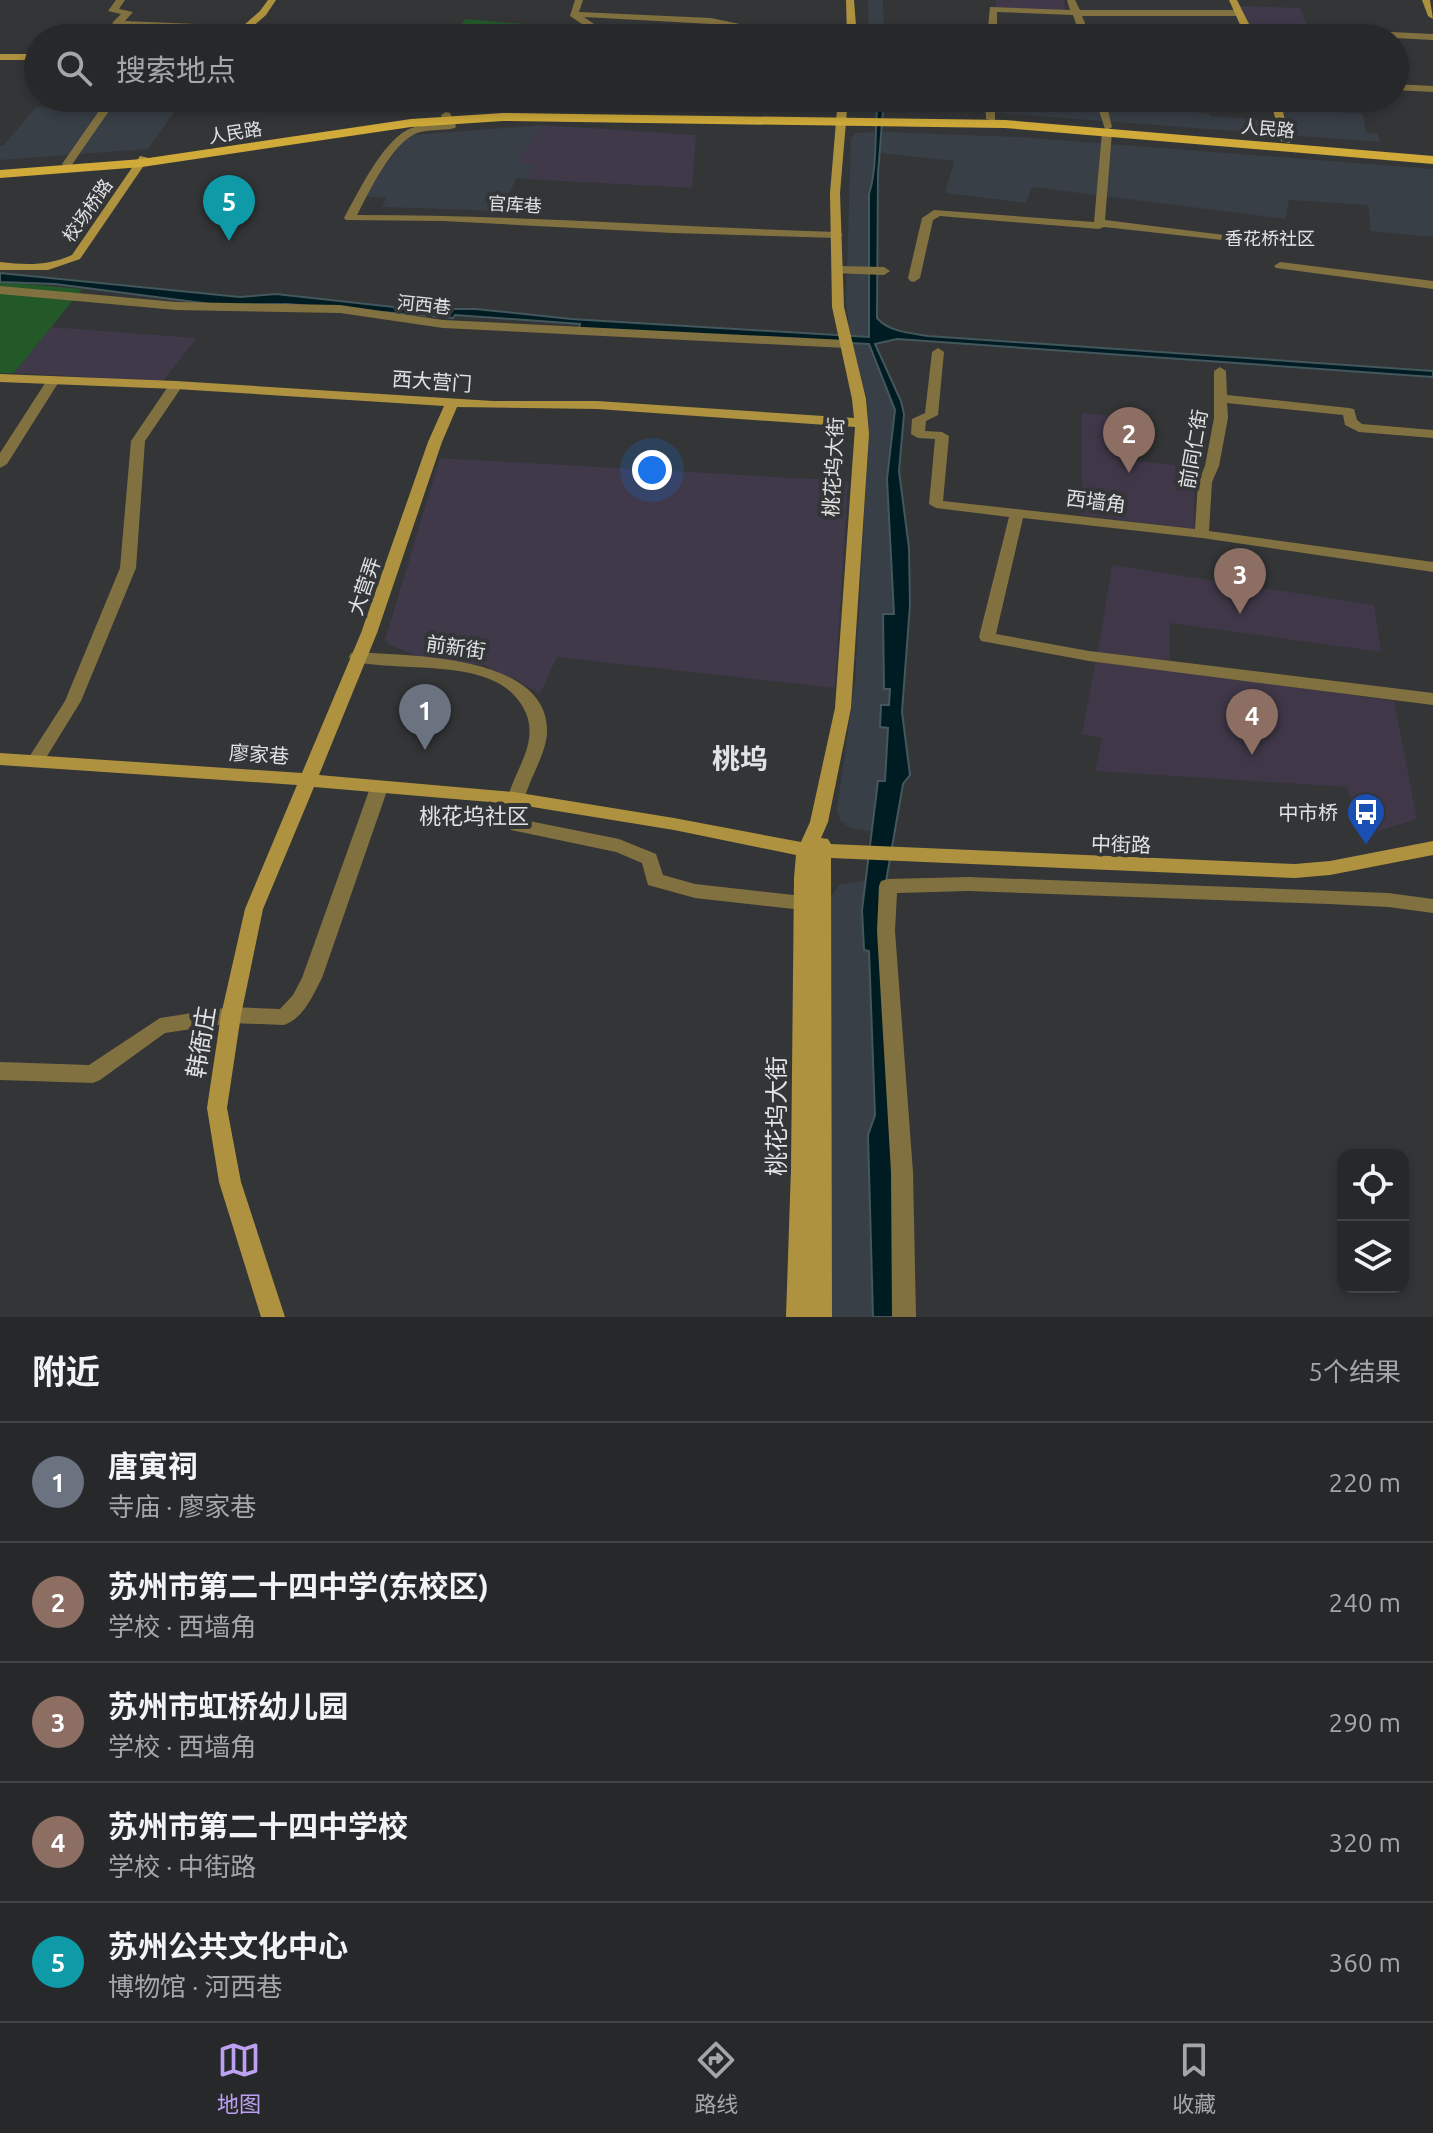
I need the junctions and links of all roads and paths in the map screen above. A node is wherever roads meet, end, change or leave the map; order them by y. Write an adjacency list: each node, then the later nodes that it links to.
1 (121, 0): 12 (street)
2 (272, 0): 13 (street)
3 (579, 0): 10 (street)
4 (850, 0): 16 (street)
5 (1071, 0): 8 (street)
6 (1233, 0): 9 (street)
7 (1426, 0): 11 (street)
8 (1078, 13): 9 (street); 17 (street); 18 (street)
9 (1239, 13): 19 (street)
10 (573, 14): 14 (street); 15 (street)
11 (1433, 16)
12 (138, 24)
13 (249, 24)
14 (588, 24)
15 (725, 24)
16 (851, 24)
17 (992, 24)
18 (1082, 24)
19 (1244, 24)
20 (1409, 36): 21 (street)
21 (1433, 37)
22 (0, 57): 23 (street)
23 (24, 57)
24 (1409, 88): 25 (street)
25 (1433, 89)
26 (103, 112): 39 (street)
27 (841, 112): 32 (street, 桃花坞大街)
28 (991, 112): 34 (street)
29 (1103, 112): 35 (street)
30 (1279, 112): 36 (street)
31 (447, 117): 32 (main road, 人民路); 38 (main road, 人民路); 43 (street, 官库巷)
32 (840, 118): 33 (main road, 人民路); 43 (street, 桃花坞大街)
33 (891, 118): 34 (main road, 人民路); 35 (main road, 人民路)
34 (991, 119): 35 (main road, 人民路)
35 (1107, 129): 36 (main road, 人民路); 37 (main road, 人民路); 42 (street)
36 (1286, 141): 37 (main road, 人民路)
37 (1433, 157)
38 (143, 161): 39 (main road, 人民路); 41 (main road, 人民路); 45 (street, 校场桥路)
39 (67, 164): 40 (main road, 人民路)
40 (0, 167)
41 (0, 174)
42 (1099, 223): 44 (street); 49 (street)
43 (837, 235): 47 (street, 桃花坞大街)
44 (1281, 245)
45 (0, 266)
46 (1280, 266): 50 (street)
47 (837, 270): 48 (street); 52 (street, 桃花坞大街)
48 (884, 271)
49 (914, 278)
50 (1433, 285)
51 (0, 290): 52 (street, 河西巷)
52 (844, 341): 60 (street, 桃花坞大街)
53 (938, 352): 63 (street, 西墙角)
54 (1220, 371): 58 (street, 前同仁街)
55 (0, 378): 56 (street, 西大营门)
56 (54, 380): 57 (street, 西大营门); 62 (street)
57 (176, 385): 59 (street, 西大营门); 69 (street)
58 (1222, 398): 61 (street); 64 (street, 前同仁街)
59 (452, 403): 60 (street, 西大营门); 66 (street, 大营弄)
60 (862, 423): 74 (street, 桃花坞大街)
61 (1433, 434)
62 (0, 464)
63 (1017, 512): 64 (street, 西墙角); 67 (street)
64 (1202, 534): 65 (street, 西墙角)
65 (1433, 567)
66 (357, 657): 70 (street, 大营弄); 72 (street, 前新街)
67 (1433, 699)
68 (0, 759): 69 (street, 廖家巷)
69 (35, 762): 70 (street, 廖家巷)
70 (309, 780): 71 (street, 廖家巷); 77 (street, 韩衙庄)
71 (379, 788): 72 (street, 廖家巷); 77 (street)
72 (514, 798): 74 (street, 廖家巷); 75 (street)
73 (1433, 848): 74 (street, 中街路)
74 (814, 851): 75 (street, 桃花坞大街); 81 (street, 桃花坞大街)
75 (803, 903): 80 (street, 桃花坞大街)
76 (1433, 906): 82 (street)
77 (231, 1015): 78 (street); 79 (street, 韩衙庄)
78 (0, 1071)
79 (273, 1317)
80 (798, 1317)
81 (820, 1317)
82 (904, 1317)

